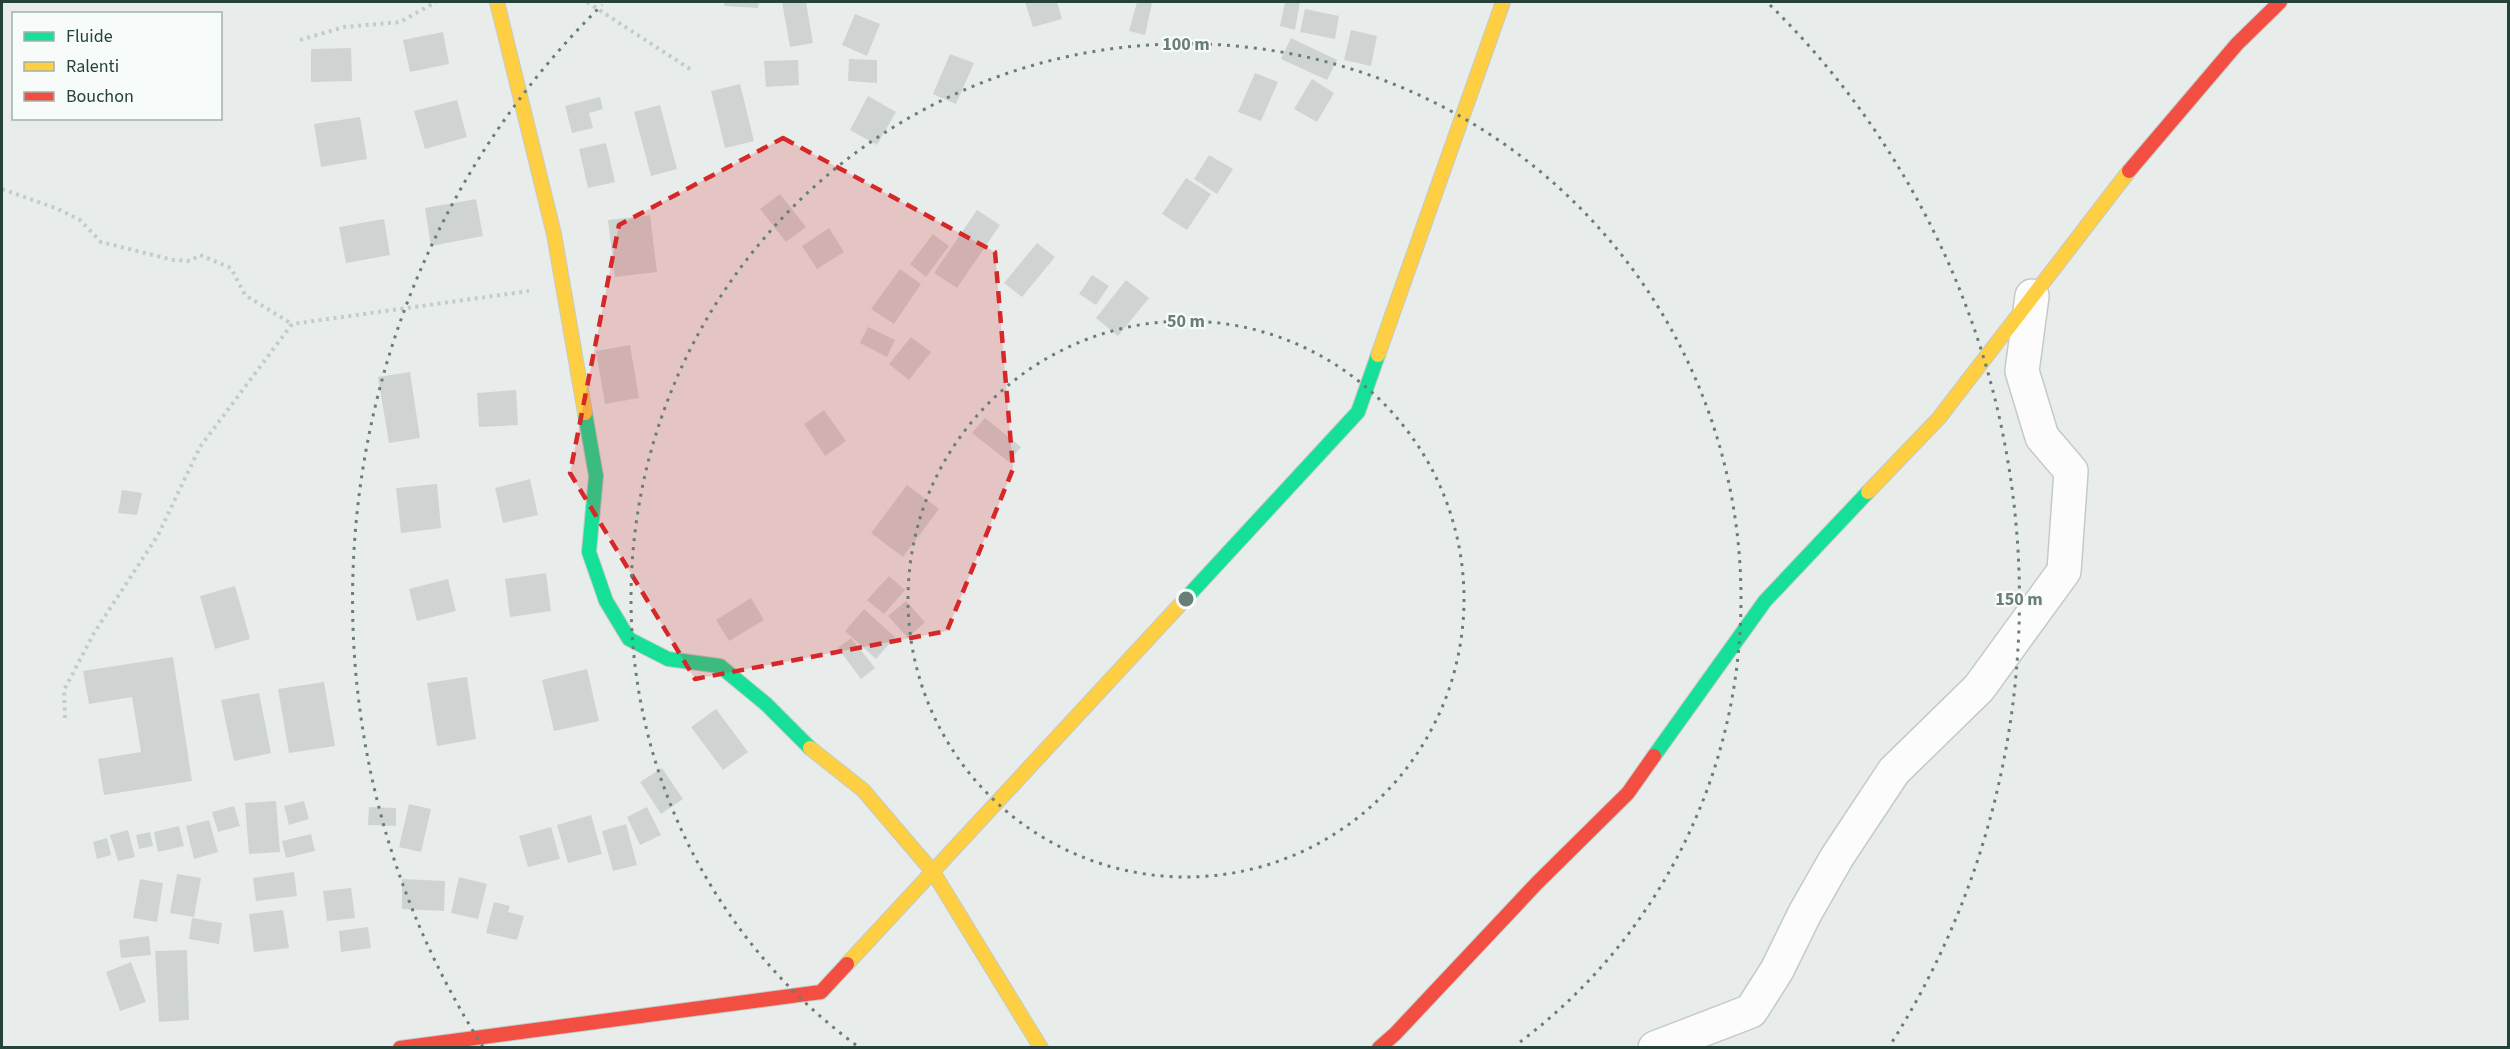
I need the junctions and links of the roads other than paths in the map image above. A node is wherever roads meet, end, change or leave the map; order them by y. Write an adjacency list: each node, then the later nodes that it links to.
1 (497, 2): 5 (street)
2 (1503, 2): 5 (street)
3 (2280, 2): 4 (street)
4 (2032, 296): 8 (street); 9 (street)
5 (933, 872): 6 (street); 7 (street)
6 (400, 1047)
7 (1041, 1047)
8 (1379, 1047)
9 (1655, 1047)

